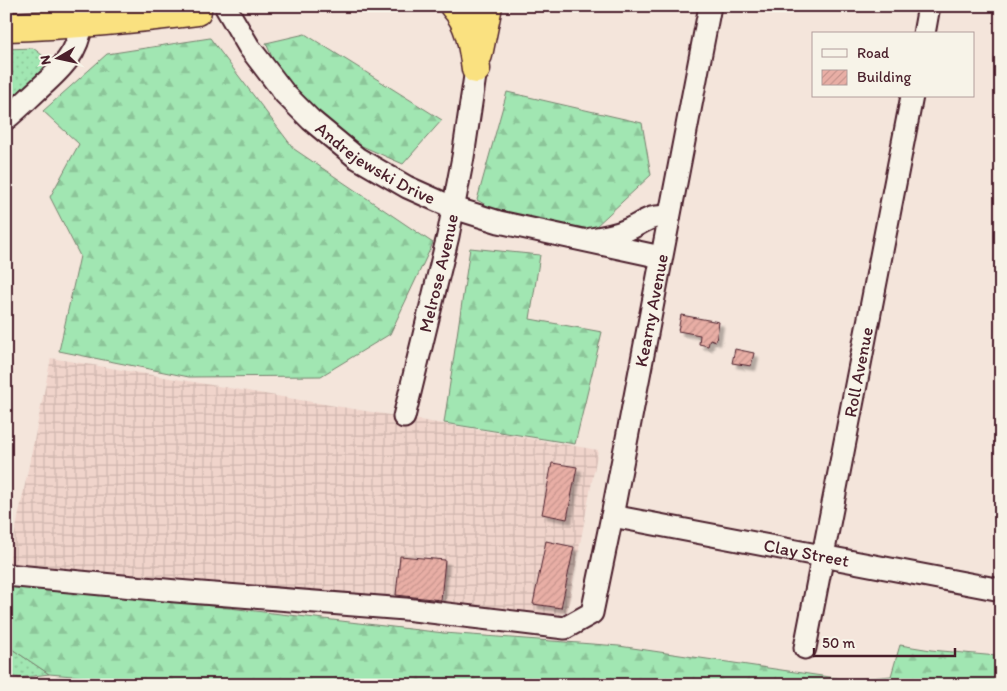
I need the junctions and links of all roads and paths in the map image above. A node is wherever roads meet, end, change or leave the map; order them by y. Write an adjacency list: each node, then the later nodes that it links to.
1 (225, 6): 13 (street, Andrejewski Drive, bridge)
2 (454, 6): 10 (highway)
3 (488, 6): 10 (highway)
4 (710, 6): 14 (street, Kearny Avenue)
5 (930, 6): 9 (street)
6 (198, 11): 7 (highway)
7 (82, 23): 8 (highway); 12 (street)
8 (6, 27)
9 (924, 32)
10 (476, 69): 13 (street, Melrose Avenue)
11 (912, 98): 19 (street, Roll Avenue)
12 (6, 119)
13 (454, 208): 15 (street, Andrejewski Drive); 17 (street, Melrose Avenue)
14 (669, 217): 15 (street, Andrejewski Drive); 16 (street, Kearny Avenue)
15 (579, 239): 16 (street, Andrejewski Drive)
16 (661, 257): 18 (street, Kearny Avenue)
17 (404, 417)
18 (612, 516): 19 (street, Clay Street); 20 (street, Kearny Avenue)
19 (823, 556): 21 (street, Clay Street); 22 (street, Roll Avenue)
20 (6, 575)
21 (1001, 590)
22 (805, 648)

